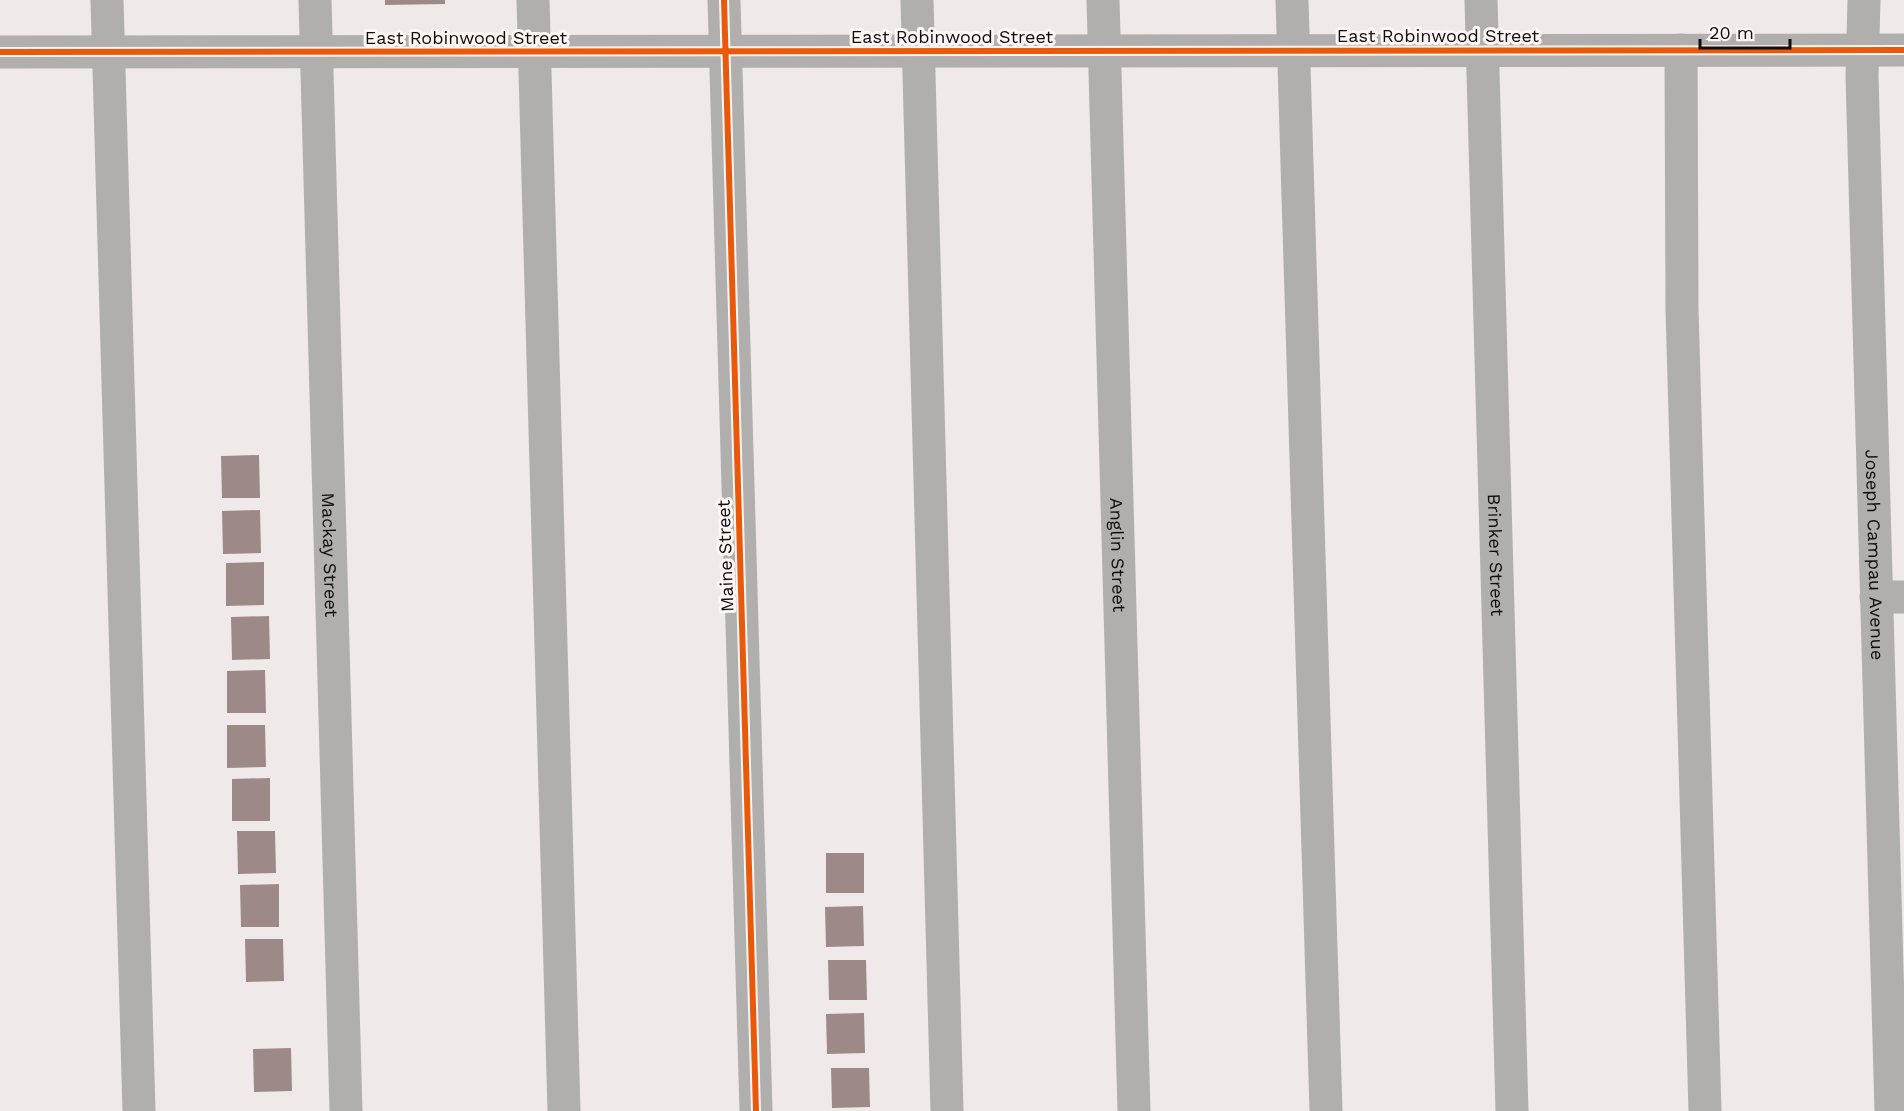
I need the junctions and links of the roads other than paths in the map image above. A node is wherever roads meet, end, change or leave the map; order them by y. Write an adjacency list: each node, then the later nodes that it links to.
1 (107, 0): 19 (street)
2 (315, 0): 20 (street, Mackay Street)
3 (533, 0): 21 (street)
4 (724, 0): 15 (street, Maine Street)
5 (917, 0): 16 (street)
6 (1103, 0): 17 (street, Anglin Street)
7 (1292, 0): 10 (street)
8 (1481, 0): 11 (street, Brinker Street)
9 (1864, 0): 13 (street, Joseph Campau Avenue)
10 (1293, 50): 11 (street, East Robinwood Street); 17 (street, East Robinwood Street); 29 (street)
11 (1482, 50): 12 (street, East Robinwood Street); 30 (street, Brinker Street)
12 (1681, 50): 13 (street, East Robinwood Street); 31 (street)
13 (1862, 50): 14 (street, East Robinwood Street); 22 (street, Joseph Campau Avenue)
14 (1904, 50)
15 (726, 51): 16 (street, East Robinwood Street); 21 (street, East Robinwood Street); 26 (street, Maine Street)
16 (919, 51): 17 (street, East Robinwood Street); 27 (street)
17 (1104, 51): 28 (street, Anglin Street)
18 (0, 52): 19 (street, East Robinwood Street)
19 (108, 52): 20 (street, East Robinwood Street); 23 (street)
20 (316, 52): 21 (street, East Robinwood Street); 24 (street, Mackay Street)
21 (534, 52): 25 (street)
22 (1890, 597): 32 (street, Joseph Campau Avenue)
23 (139, 1111)
24 (346, 1111)
25 (564, 1111)
26 (756, 1111)
27 (947, 1111)
28 (1134, 1111)
29 (1326, 1111)
30 (1512, 1111)
31 (1705, 1111)
32 (1891, 1111)

